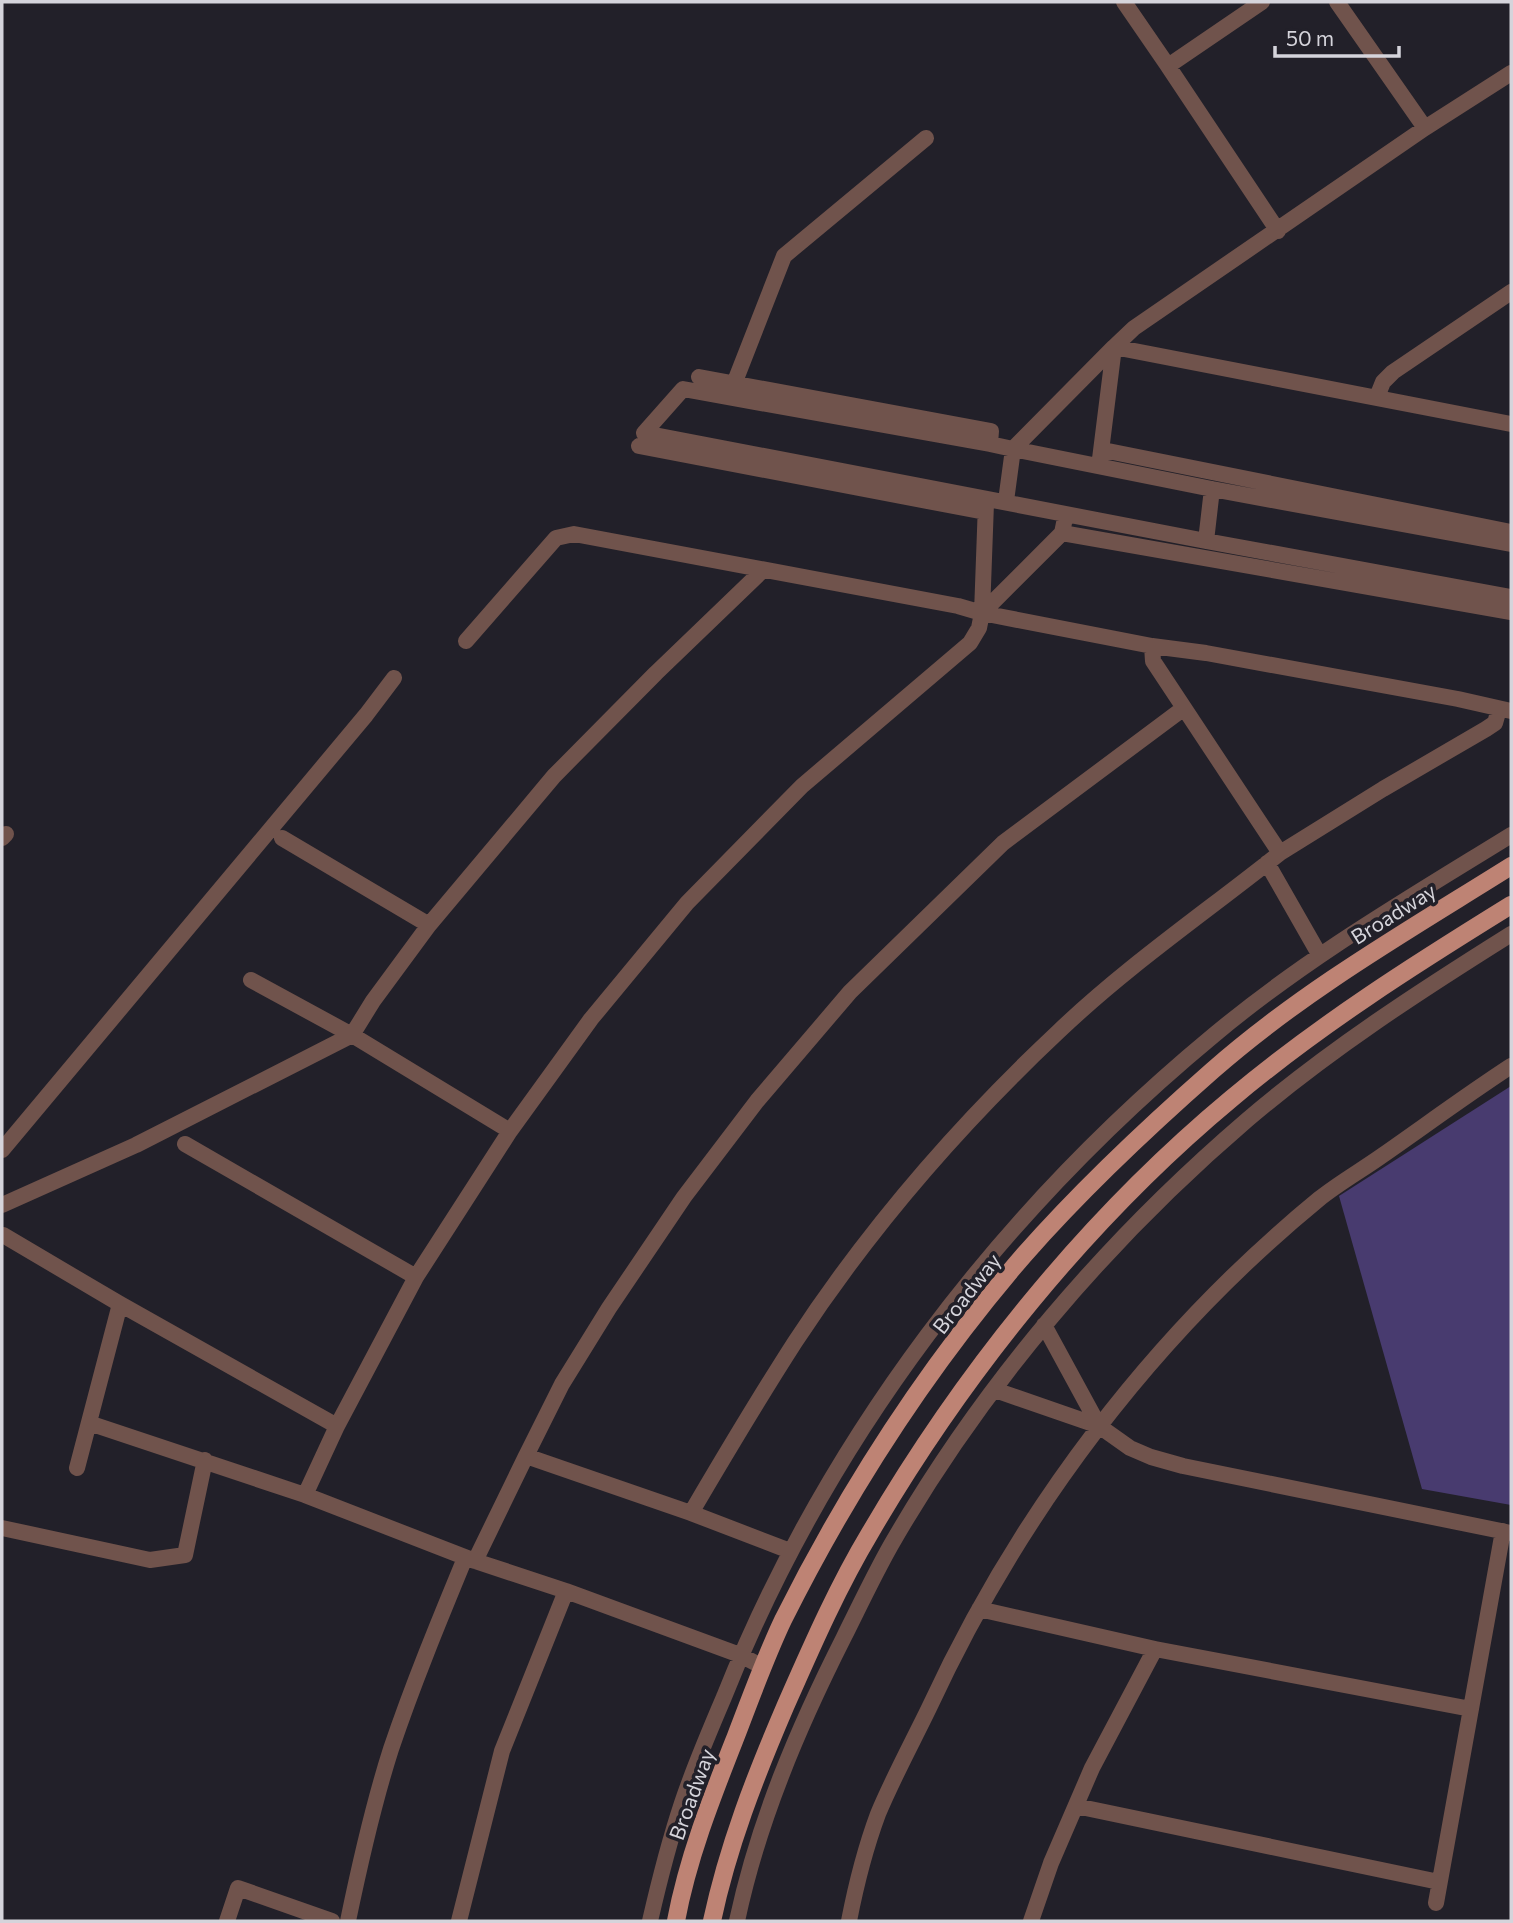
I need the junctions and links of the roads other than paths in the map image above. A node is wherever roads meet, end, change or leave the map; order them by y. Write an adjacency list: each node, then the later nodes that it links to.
1 (1124, 2): 4 (street)
2 (1262, 2): 4 (street)
3 (1337, 2): 6 (street)
4 (1168, 66): 8 (street)
5 (1511, 73): 6 (street)
6 (1425, 128): 8 (street)
7 (926, 138): 12 (street)
8 (1278, 231): 10 (street)
9 (1511, 292): 13 (street)
10 (1114, 347): 13 (street); 16 (street); 17 (street)
11 (699, 377): 12 (street)
12 (734, 384): 15 (street)
13 (1377, 397): 14 (street)
14 (1511, 424)
15 (990, 444): 16 (street); 20 (street)
16 (1013, 449): 17 (street); 19 (street)
17 (1100, 458): 18 (street); 22 (street)
18 (1212, 489): 24 (street); 25 (street)
19 (1006, 501): 20 (street); 21 (street)
20 (986, 505): 29 (street)
21 (1066, 513): 23 (street); 24 (street)
22 (1511, 531)
23 (1062, 533): 28 (street); 29 (street)
24 (1206, 541): 27 (street)
25 (1511, 544)
26 (762, 571): 29 (street); 30 (street); 41 (street)
27 (1511, 597)
28 (1511, 612)
29 (982, 613): 31 (street); 47 (street)
30 (466, 641)
31 (1152, 646): 33 (street); 34 (street)
32 (394, 678): 49 (street)
33 (1184, 708): 37 (street); 63 (street)
34 (1505, 710): 37 (street)
35 (1511, 835): 43 (street)
36 (282, 838): 41 (street)
37 (1280, 853): 38 (street)
38 (1267, 863): 43 (street); 68 (street)
39 (1511, 866): 51 (main road, Broadway)
40 (1511, 905): 52 (main road)
41 (429, 925): 45 (street)
42 (1511, 934): 54 (street)
43 (1319, 954): 50 (street)
44 (251, 979): 45 (street)
45 (352, 1035): 47 (street); 53 (street)
46 (1511, 1066): 62 (street)
47 (510, 1131): 56 (street)
48 (185, 1144): 56 (street)
49 (2, 1150)
50 (1084, 1152): 51 (street); 72 (street)
51 (1102, 1173): 78 (main road, Broadway)
52 (1126, 1197): 54 (street); 67 (main road)
53 (2, 1205)
54 (1145, 1214): 58 (street)
55 (3, 1235): 57 (street)
56 (416, 1277): 61 (street)
57 (120, 1304): 60 (street); 61 (street)
58 (1044, 1325): 59 (street); 62 (street)
59 (995, 1390): 62 (street); 69 (street)
60 (89, 1423): 64 (street); 65 (street)
61 (337, 1426): 66 (street)
62 (1099, 1426): 71 (street); 75 (street)
63 (526, 1456): 68 (street); 73 (street)
64 (205, 1460): 66 (street); 70 (street)
65 (77, 1468)
66 (305, 1495): 73 (street)
67 (891, 1501): 69 (street); 89 (main road)
68 (691, 1513): 72 (street)
69 (910, 1514): 90 (street)
70 (2, 1528)
71 (1507, 1532): 79 (street)
72 (790, 1551): 77 (street)
73 (470, 1559): 74 (street); 85 (street)
74 (566, 1591): 77 (street); 86 (street)
75 (979, 1609): 76 (street); 91 (street)
76 (1155, 1649): 79 (street); 80 (street)
77 (740, 1655): 78 (street); 87 (street)
78 (763, 1667): 88 (main road, Broadway)
79 (1471, 1709): 81 (street)
80 (1076, 1806): 81 (street); 92 (street)
81 (1439, 1882): 82 (street)
82 (1436, 1903)
83 (227, 1921): 84 (street)
84 (332, 1921)
85 (348, 1921)
86 (459, 1921)
87 (650, 1921)
88 (676, 1921)
89 (712, 1921)
90 (737, 1921)
91 (849, 1921)
92 (1031, 1921)

